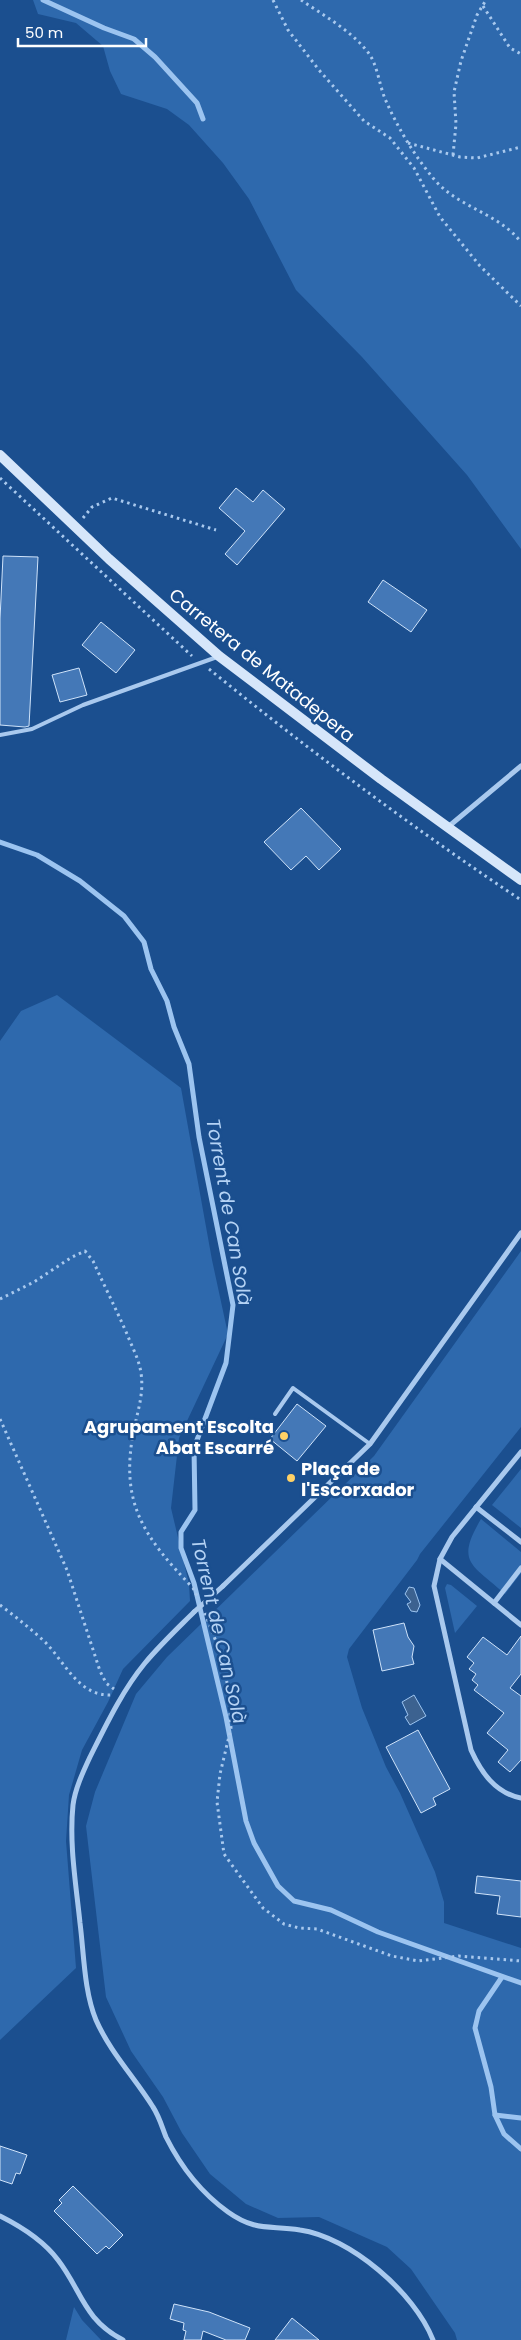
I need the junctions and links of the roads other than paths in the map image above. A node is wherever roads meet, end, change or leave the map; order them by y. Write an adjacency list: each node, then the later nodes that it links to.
1 (0, 455): 2 (street, Carretera de Matadepera)
2 (219, 656): 3 (lane); 5 (street, Carretera de Matadepera)
3 (0, 736)
4 (521, 766): 5 (street)
5 (448, 827): 6 (street, Carretera de Matadepera)
6 (521, 880)
7 (521, 1233): 9 (street)
8 (275, 1414): 9 (lane)
9 (370, 1444): 20 (street, bridge)
10 (521, 1452): 11 (street)
11 (476, 1507): 12 (street); 13 (street)
12 (521, 1542)
13 (440, 1559): 15 (street); 17 (street)
14 (521, 1568): 15 (street)
15 (494, 1603): 16 (street)
16 (521, 1624)
17 (521, 1798)
18 (0, 2216): 19 (street)
19 (123, 2340)
20 (433, 2340)

